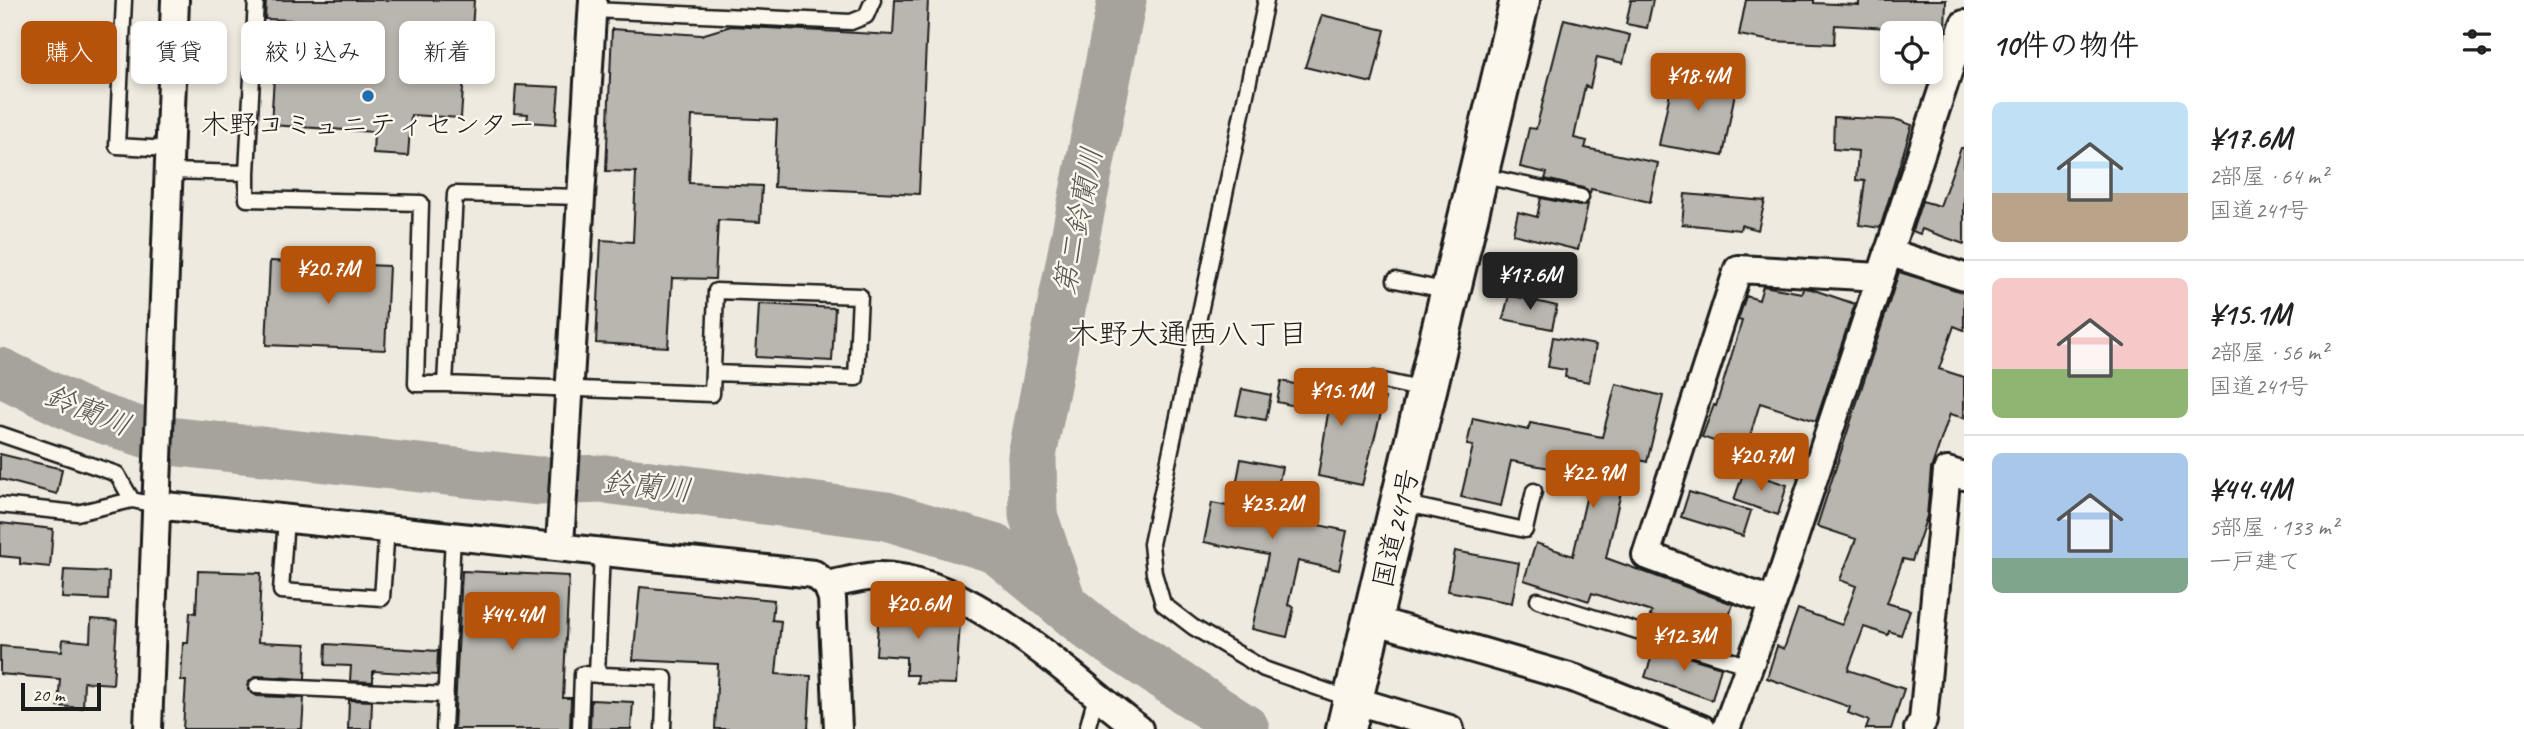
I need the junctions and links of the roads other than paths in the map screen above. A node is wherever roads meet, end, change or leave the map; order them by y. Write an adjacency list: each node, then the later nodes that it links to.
1 (124, 0): 9 (lane)
2 (174, 0): 9 (street)
3 (256, 0): 10 (lane)
4 (873, 0): 7 (lane)
5 (1266, 0): 44 (lane)
6 (1520, 0): 11 (highway, 国道241号)
7 (593, 5): 12 (street)
8 (1964, 24): 14 (street)
9 (168, 160): 10 (lane); 28 (street)
10 (247, 173): 21 (lane)
11 (1478, 175): 13 (lane); 18 (highway, 国道241号)
12 (582, 197): 21 (lane); 22 (street)
13 (1581, 197)
14 (1888, 252): 15 (street); 16 (street)
15 (1880, 277): 37 (street); 37 (street)
16 (1964, 277)
17 (1395, 280): 18 (lane)
18 (1451, 291): 23 (highway, 国道241号)
19 (713, 373): 19 (lane); 22 (lane)
20 (1374, 379): 23 (lane)
21 (445, 384): 22 (lane)
22 (570, 388): 33 (street)
23 (1427, 391): 27 (highway, 国道241号)
24 (0, 434): 28 (lane)
25 (1964, 477): 55 (street)
26 (1534, 491): 27 (lane)
27 (1401, 502): 38 (highway, 国道241号)
28 (144, 503): 29 (lane); 30 (street); 45 (street)
29 (0, 505)
30 (286, 518): 31 (street); 31 (lane)
31 (387, 528): 32 (street)
32 (453, 535): 33 (street); 42 (lane)
33 (560, 545): 34 (street)
34 (602, 551): 35 (street); 40 (lane)
35 (827, 585): 43 (street); 49 (street)
36 (1538, 600): 39 (lane)
37 (1773, 602): 39 (street)
38 (1373, 620): 44 (highway, 国道241号); 53 (street)
39 (1749, 666): 54 (street)
40 (597, 675): 47 (lane); 48 (lane)
41 (257, 686): 42 (lane)
42 (446, 695): 46 (lane)
43 (1096, 696): 50 (lane); 51 (street)
44 (1349, 716): 52 (street)
45 (148, 729)
46 (444, 729)
47 (580, 729)
48 (663, 729)
49 (838, 729)
50 (1087, 729)
51 (1139, 729)
52 (1450, 729)
53 (1702, 729)
54 (1726, 729)
55 (1918, 729)

